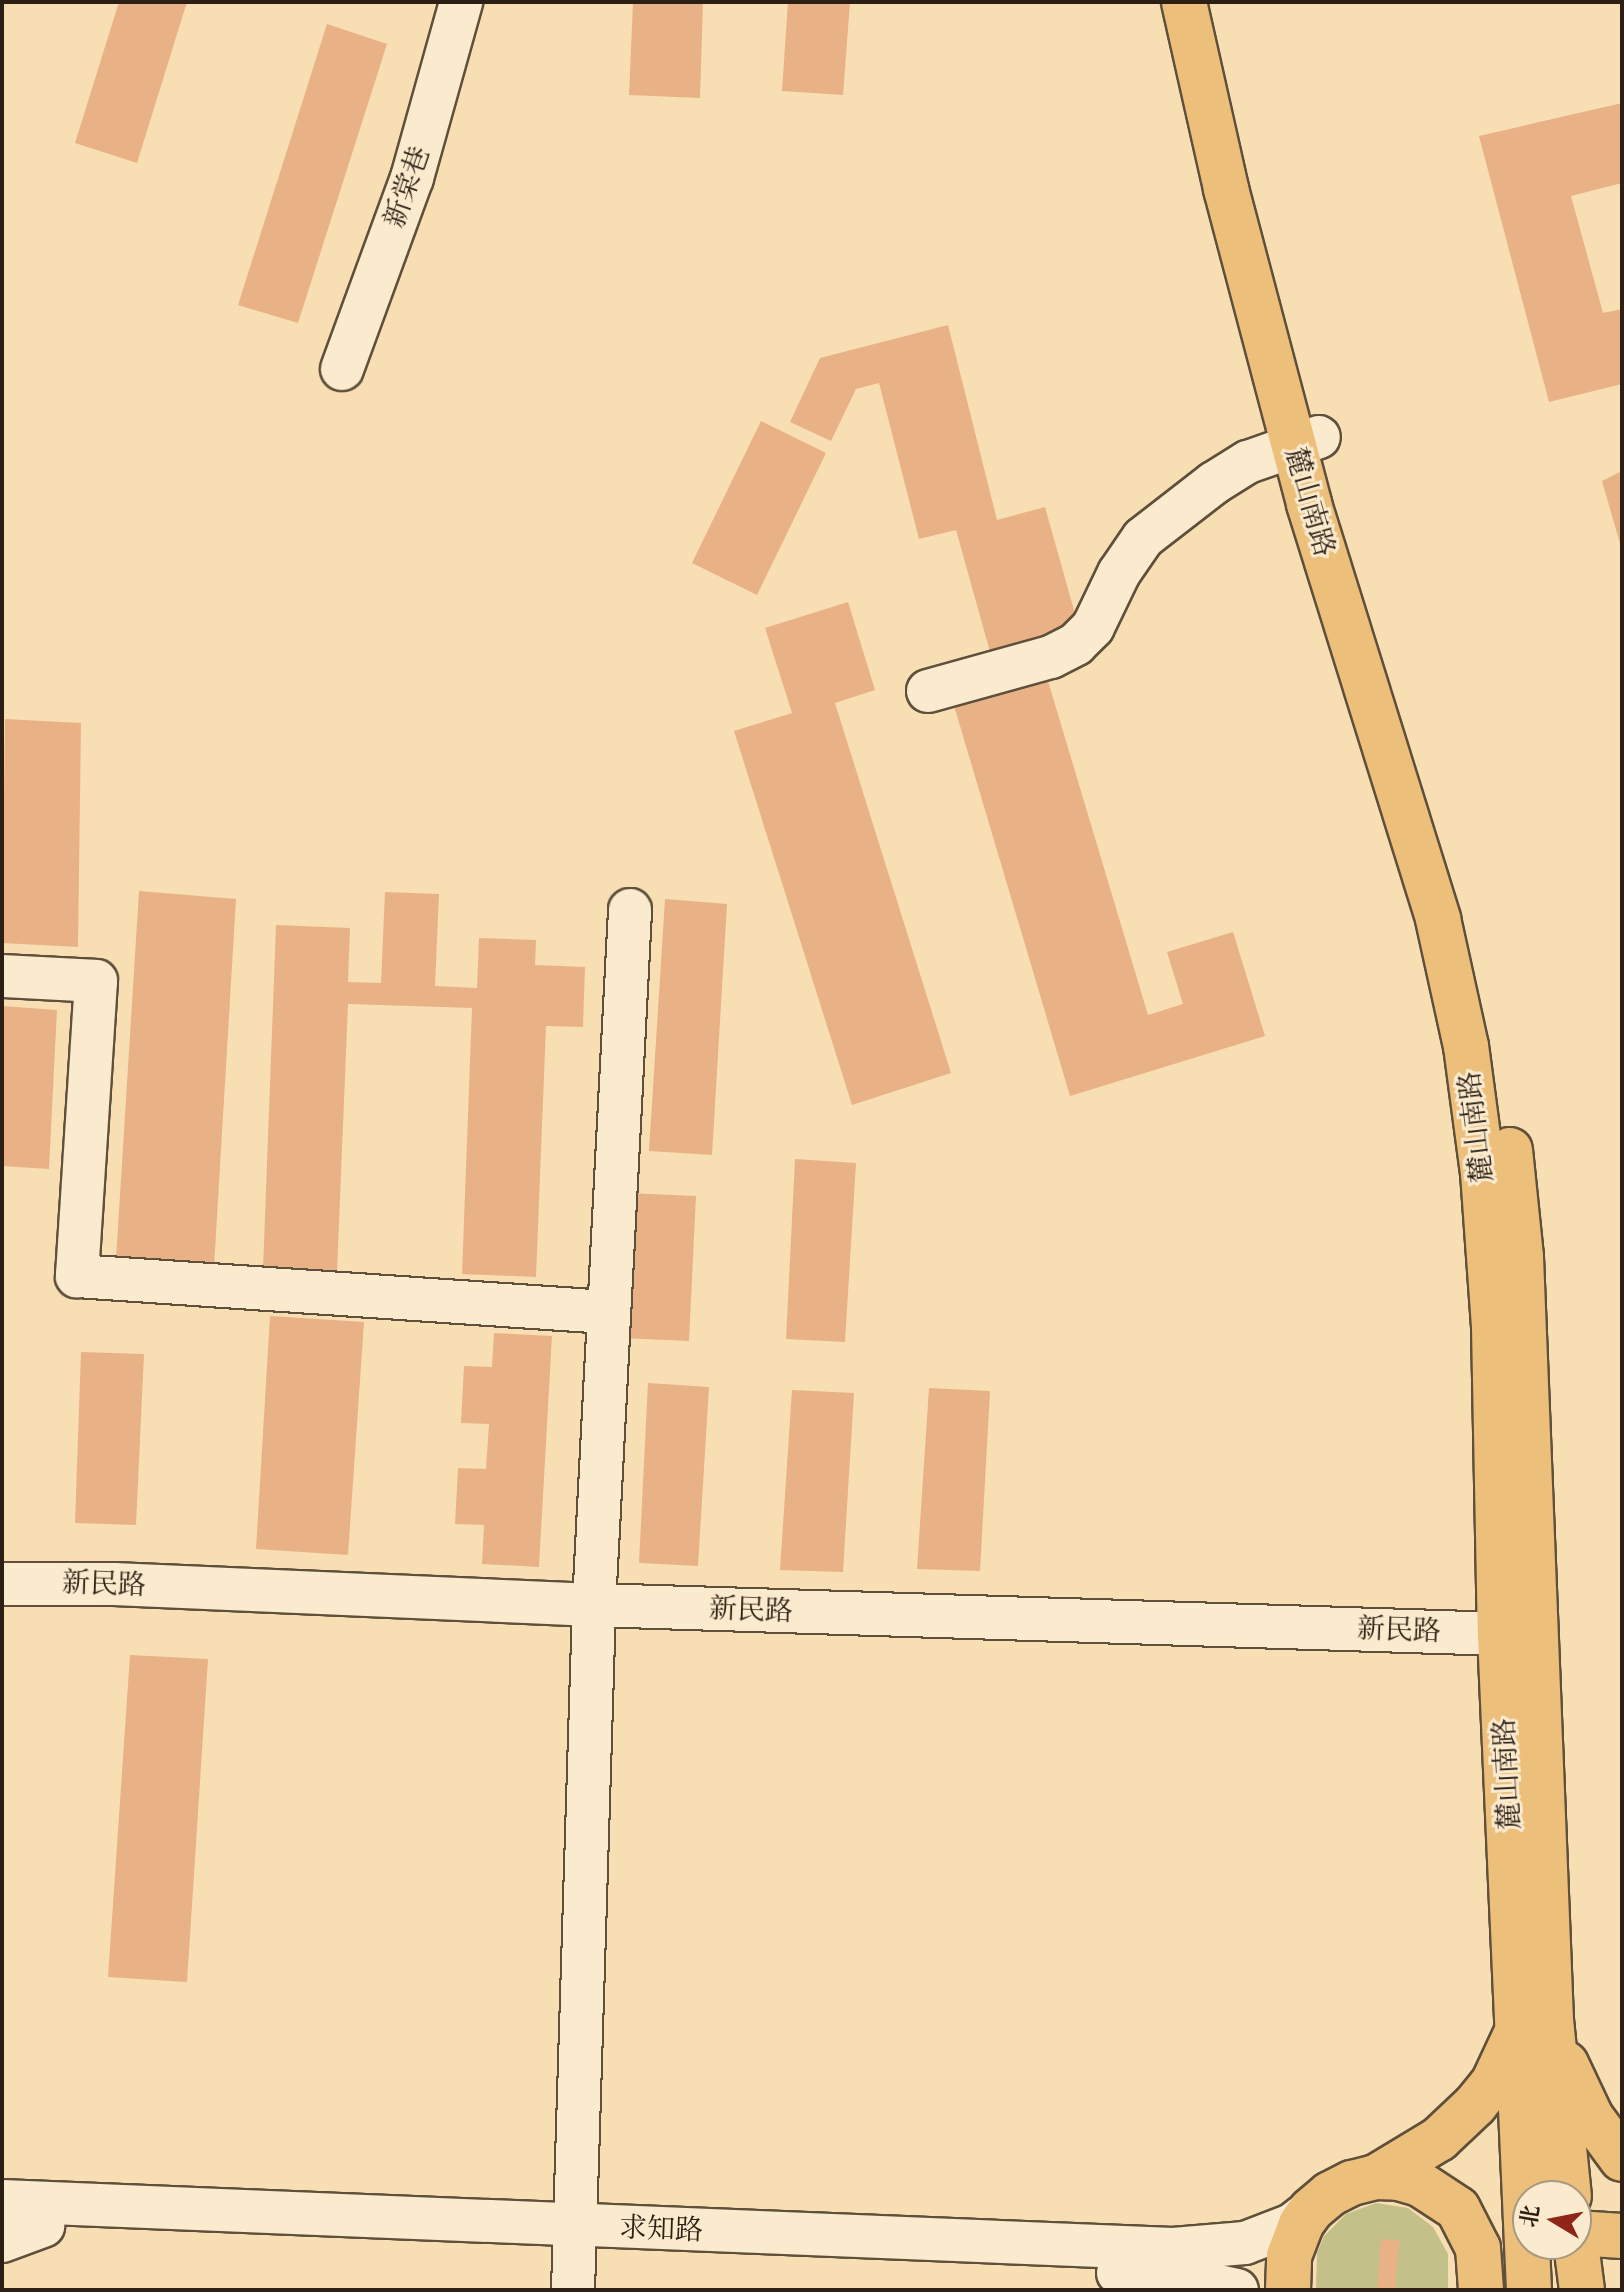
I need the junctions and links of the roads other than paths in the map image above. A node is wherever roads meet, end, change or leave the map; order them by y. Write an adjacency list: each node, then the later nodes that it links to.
1 (461, 2): 4 (street, 新棠巷)
2 (1184, 2): 5 (main road, 麓山南路)
3 (1214, 2): 5 (main road, 麓山南路)
4 (342, 369)
5 (1306, 441): 6 (street); 12 (main road, 麓山南路); 13 (main road, 麓山南路)
6 (928, 691)
7 (630, 910): 9 (street)
8 (2, 976): 9 (street)
9 (607, 1312): 11 (street)
10 (2, 1584): 11 (street, 新民路)
11 (594, 1605): 12 (street, 新民路); 27 (street)
12 (1500, 1634): 13 (main road, 麓山南路)
13 (1536, 2021): 14 (main road); 15 (main road); 16 (main road, 麓山南路); 17 (main road, 麓山南路)
14 (1622, 2159)
15 (1376, 2177): 19 (main road); 20 (main road)
16 (1529, 2180)
17 (1566, 2180)
18 (2, 2201): 27 (street, 求知路)
19 (1458, 2209): 23 (main road); 32 (main road)
20 (1311, 2210): 27 (street, 求知路); 31 (main road)
21 (2, 2225): 22 (street, 求知路)
22 (43, 2226): 26 (street); 27 (street, 求知路)
23 (1512, 2230)
24 (1592, 2234): 25 (main road)
25 (1622, 2236)
26 (2, 2241)
27 (574, 2255): 30 (street, 求知路)
28 (1528, 2260): 33 (main road, 麓山南路)
29 (1578, 2260): 34 (main road)
30 (1237, 2290)
31 (1288, 2290)
32 (1481, 2290)
33 (1529, 2290)
34 (1582, 2290)

